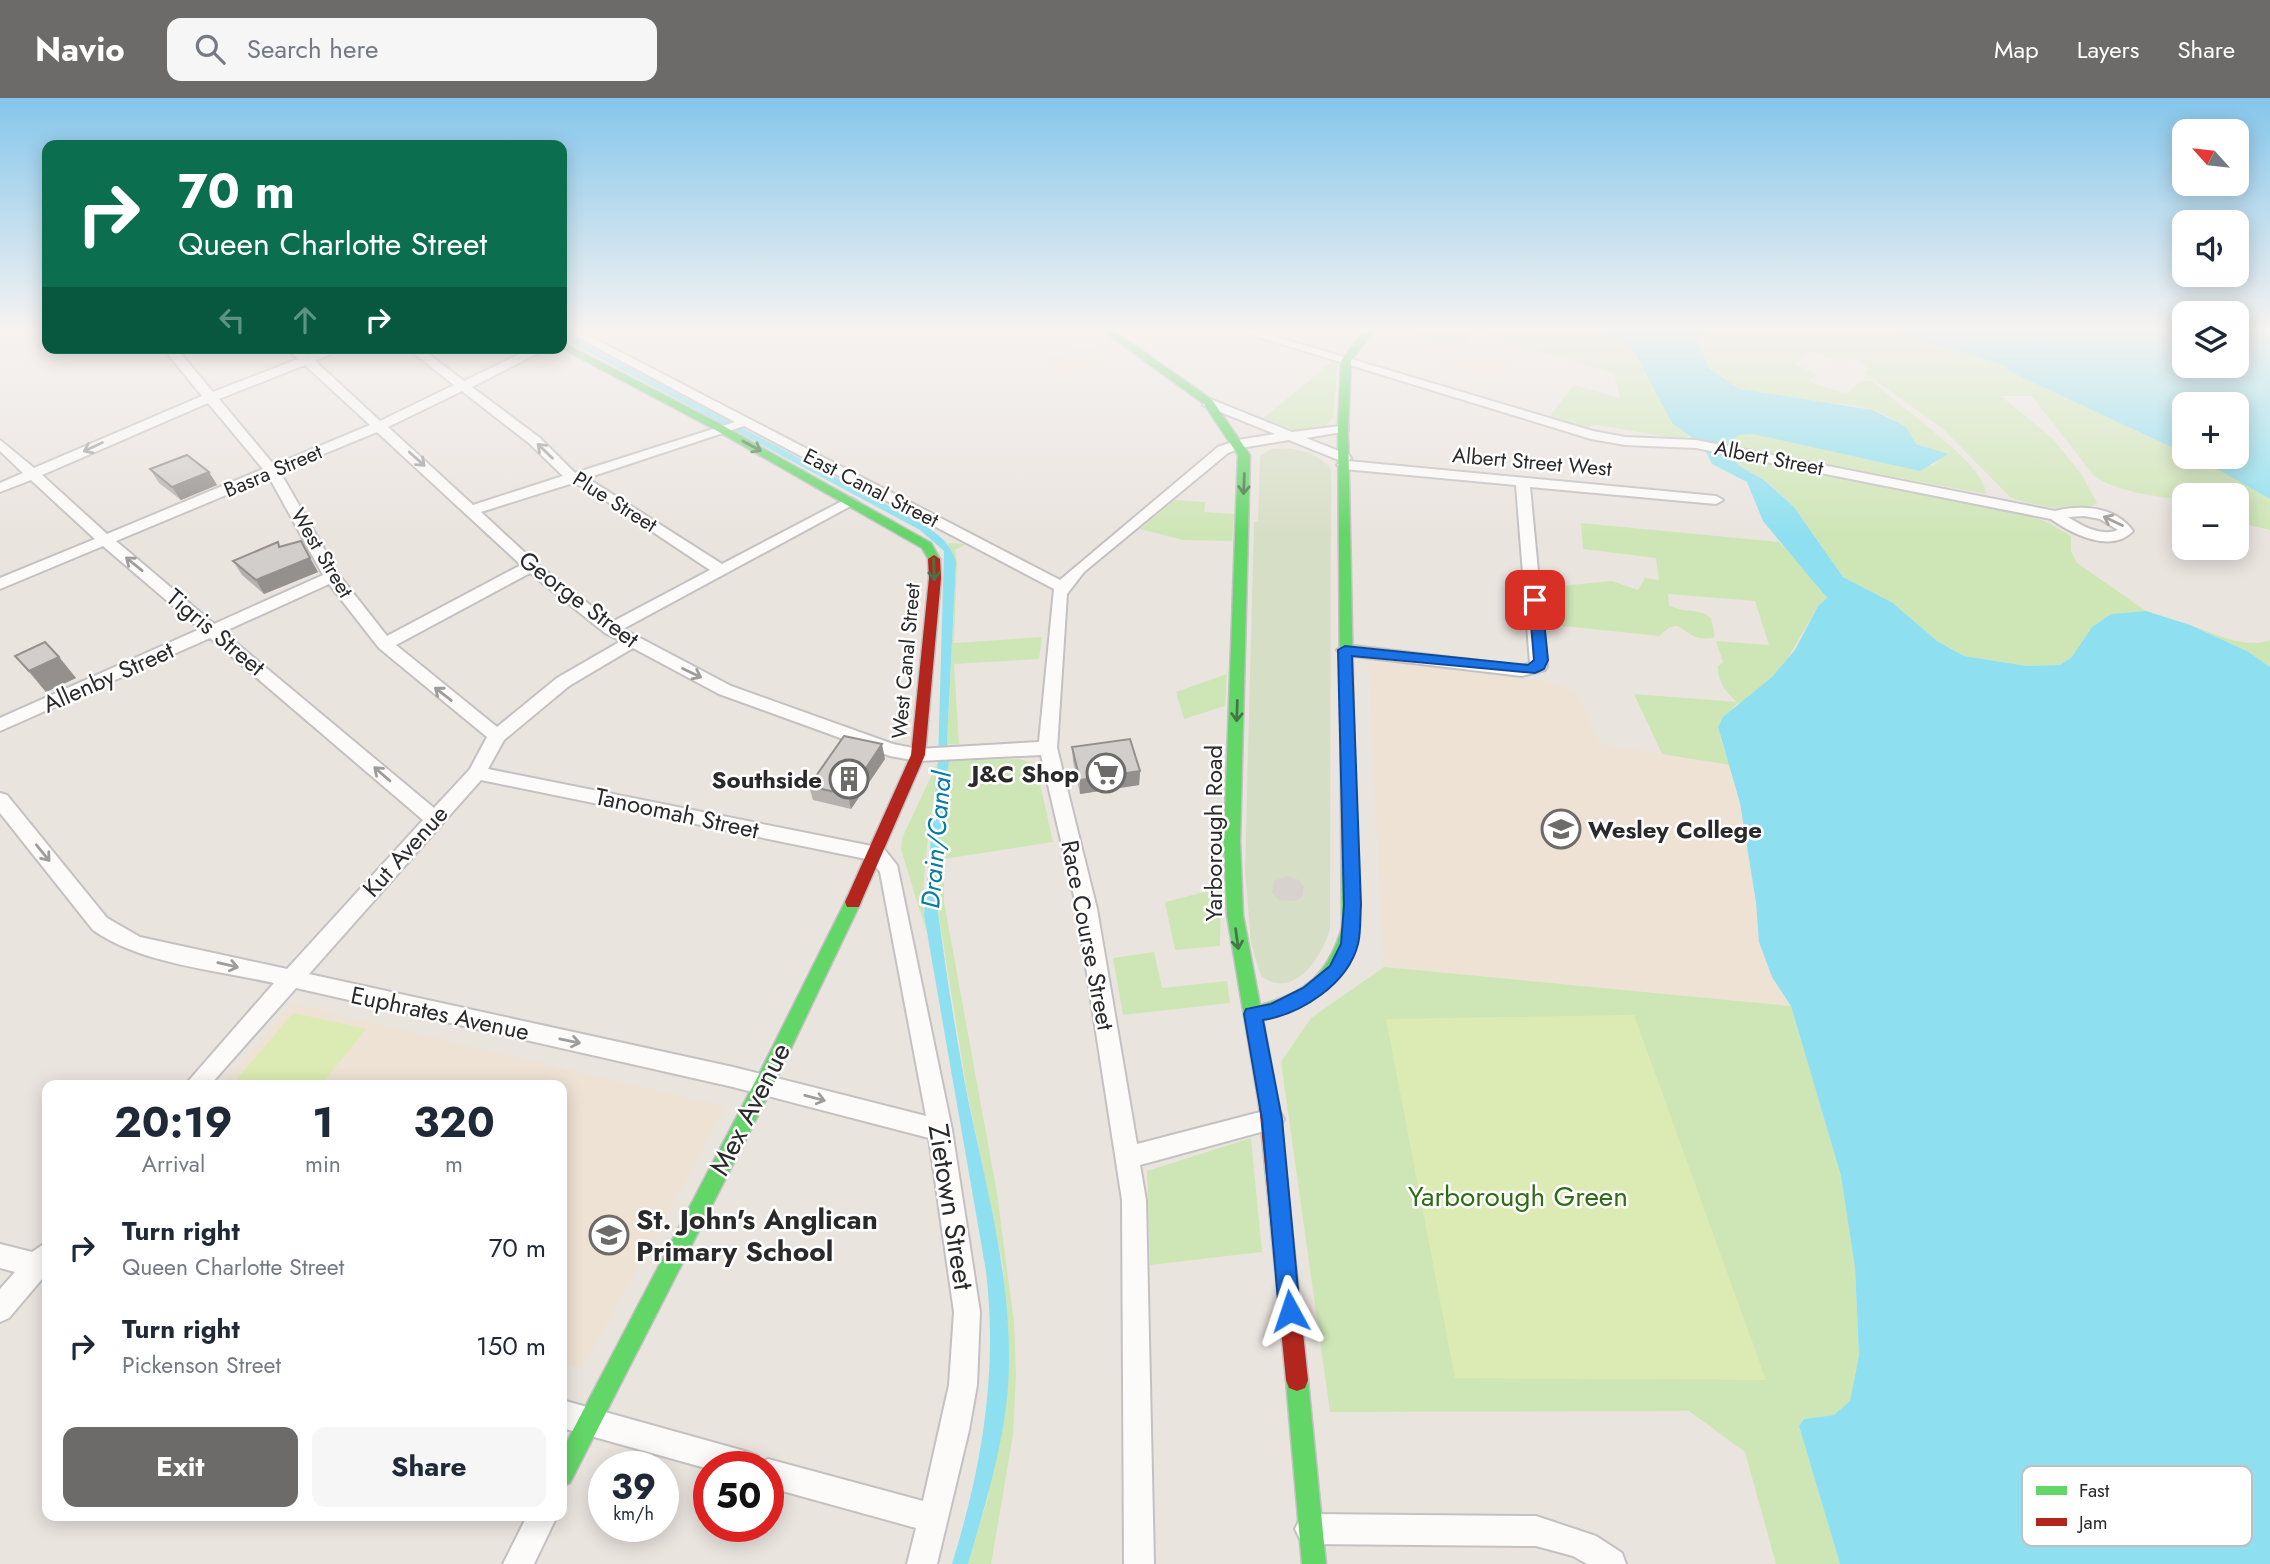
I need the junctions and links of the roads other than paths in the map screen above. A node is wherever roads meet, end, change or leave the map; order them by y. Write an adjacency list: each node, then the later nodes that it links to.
1 (210, 398): 20 (street, one-way to 20)
2 (211, 398): 19 (street, West Street)
3 (349, 398): 12 (street, George Street)
4 (440, 398): 12 (street, Basra Street)
5 (477, 398): 21 (street, Plue Street, one-way to 5)
6 (683, 398): 13 (main road, West Canal Street)
7 (683, 398): 13 (street, East Canal Street)
8 (1203, 398): 11 (main road, Albert Street West)
9 (1344, 398): 14 (main road)
10 (1470, 398): 27 (street, Albert Street)
11 (1208, 402): 15 (street, Albert Street West); 17 (main road, Yarborough Road)
12 (380, 426): 19 (street, Basra Street); 26 (street, George Street, one-way to 26)
13 (734, 426): 21 (street); 25 (main road, West Canal Street, one-way to 25); 33 (street, East Canal Street)
14 (1343, 428): 15 (street); 18 (main road)
15 (1289, 438): 17 (street); 18 (street, Albert Street West)
16 (0, 444): 20 (street, Tigris Street)
17 (1238, 444): 33 (street); 48 (main road, Yarborough Road, one-way to 48)
18 (1344, 462): 22 (street, Albert Street West); 38 (main road)
19 (273, 472): 28 (street, Basra Street); 31 (street, West Street)
20 (34, 475): 23 (street); 28 (street, Tigris Street)
21 (572, 477): 26 (street); 30 (street, Plue Street)
22 (1523, 483): 24 (street, Albert Street West); 38 (street)
23 (0, 488)
24 (1716, 500)
25 (851, 502): 30 (street); 42 (main road, West Canal Street, one-way to 42)
26 (473, 510): 29 (street, George Street)
27 (2056, 516)
28 (106, 541): 32 (street, Basra Street); 35 (street, Tigris Street, one-way to 28)
29 (531, 566): 34 (street, George Street); 37 (street)
30 (722, 571): 34 (street)
31 (332, 577): 35 (street, Allenby Street); 37 (street, West Street)
32 (0, 584)
33 (1062, 587): 41 (street, Race Course Street)
34 (611, 628): 36 (street, George Street)
35 (214, 630): 39 (street, Allenby Street); 45 (street, Tigris Street, one-way to 35)
36 (631, 642): 40 (street, Kut Avenue); 42 (street, George Street, one-way to 42)
37 (385, 644): 40 (street, West Street, one-way to 37)
38 (1345, 650): 48 (main road)
39 (0, 726)
40 (497, 736): 43 (street, Kut Avenue)
41 (1048, 748): 42 (street, George Street); 53 (street, Race Course Street)
42 (935, 754): 46 (main road, West Canal Street)
43 (477, 772): 45 (street, Kut Avenue); 46 (street, Tanoomah Street)
44 (0, 800): 47 (street, Euphrates Avenue, one-way to 47)
45 (434, 819): 47 (street, Kut Avenue)
46 (877, 854): 50 (main road, Mex Avenue); 52 (street, Zietown Street)
47 (290, 979): 49 (street, Kut Avenue); 50 (street, Euphrates Avenue, one-way to 50)
48 (1253, 1014): 51 (main road, Yarborough Road)
49 (201, 1080)
50 (764, 1084): 52 (street, Euphrates Avenue, one-way to 52); 58 (main road, Mex Avenue)
51 (1272, 1119): 53 (street); 64 (main road, Yarborough Road)
52 (940, 1130): 62 (street, Zietown Street)
53 (1128, 1157): 67 (street, Race Course Street)
54 (0, 1256): 55 (street)
55 (42, 1263)
56 (42, 1265): 57 (street)
57 (0, 1309)
58 (575, 1418): 59 (street); 60 (main road, Mex Avenue)
59 (694, 1451)
60 (567, 1453)
61 (784, 1477): 62 (street)
62 (935, 1519): 66 (street, Zietown Street)
63 (540, 1521): 65 (street)
64 (1310, 1529): 68 (main road, Yarborough Road); 69 (street)
65 (518, 1564)
66 (922, 1564)
67 (1139, 1564)
68 (1314, 1564)
69 (1611, 1564)

